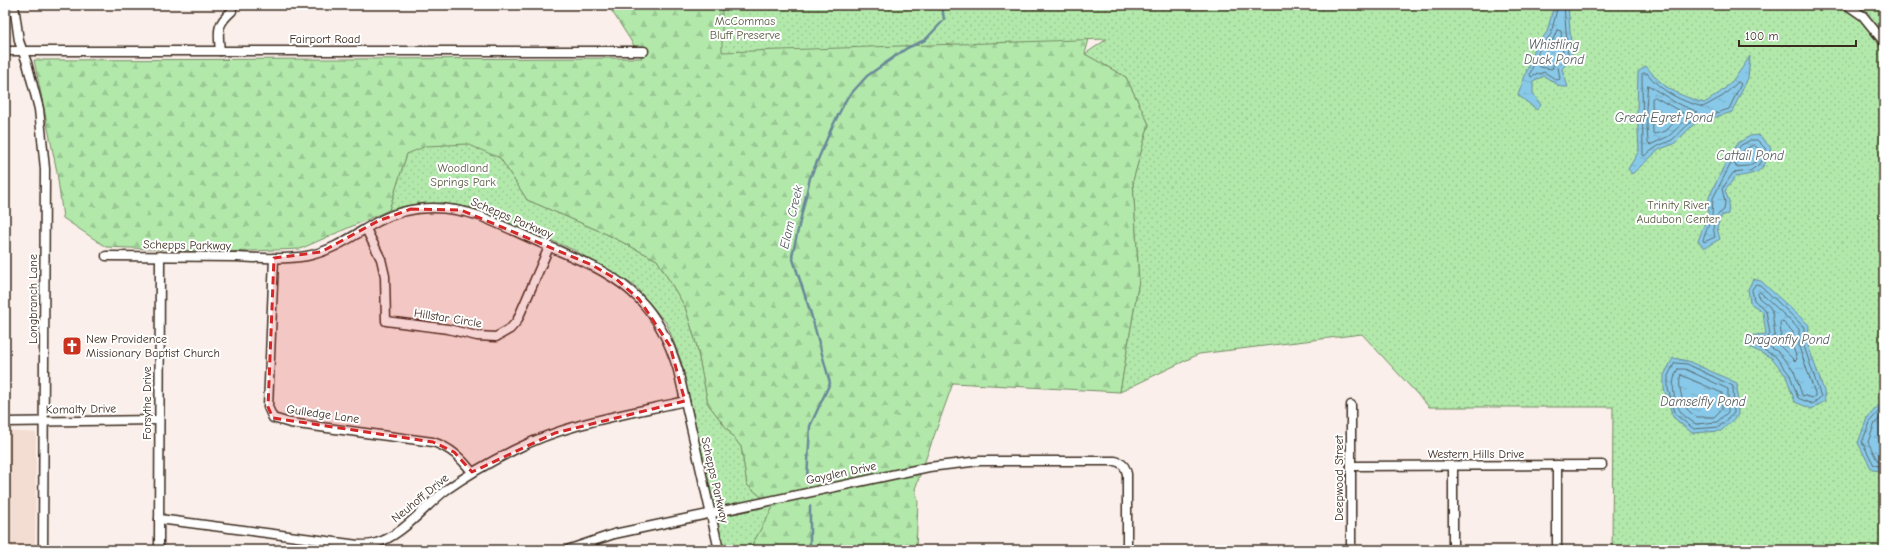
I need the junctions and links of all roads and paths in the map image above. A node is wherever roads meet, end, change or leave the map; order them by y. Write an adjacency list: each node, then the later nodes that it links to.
1 (14, 5): 6 (street, Longbranch Lane)
2 (1847, 5): 4 (street)
3 (232, 11): 7 (street)
4 (1884, 42)
5 (5, 51): 6 (street, Fairport Road)
6 (22, 51): 7 (street, Fairport Road); 18 (street, Longbranch Lane)
7 (220, 51): 8 (street, Fairport Road)
8 (644, 52)
9 (366, 229): 10 (street, Schepps Parkway); 10 (street, Hillstar Circle); 13 (street, Schepps Parkway)
10 (549, 247): 14 (street, Schepps Parkway)
11 (106, 256): 12 (street, Schepps Parkway)
12 (160, 256): 13 (street, Schepps Parkway); 16 (street, Forsythe Drive)
13 (274, 258): 23 (street, Gulledge Lane)
14 (685, 401): 23 (street, Neuhoff Drive); 24 (street, Schepps Parkway)
15 (1352, 406): 21 (street, Deepwood Street)
16 (158, 420): 18 (street, Komalty Drive); 25 (street, Forsythe Drive)
17 (5, 422): 18 (street, Komalty Drive)
18 (44, 422): 26 (street, Longbranch Lane)
19 (1557, 465): 20 (street, Western Hills Drive); 22 (street, Western Hills Drive); 33 (street)
20 (1602, 465)
21 (1351, 466): 22 (street, Western Hills Drive); 31 (street, Deepwood Street)
22 (1453, 466): 32 (street)
23 (472, 472): 25 (street, Neuhoff Drive)
24 (710, 513): 28 (street, Gayglen Drive); 29 (street, Schepps Parkway); 30 (street, Gayglen Drive)
25 (159, 519): 27 (street, Forsythe Drive)
26 (43, 550)
27 (158, 550)
28 (567, 550)
29 (719, 550)
30 (1127, 550)
31 (1351, 550)
32 (1453, 550)
33 (1557, 550)

